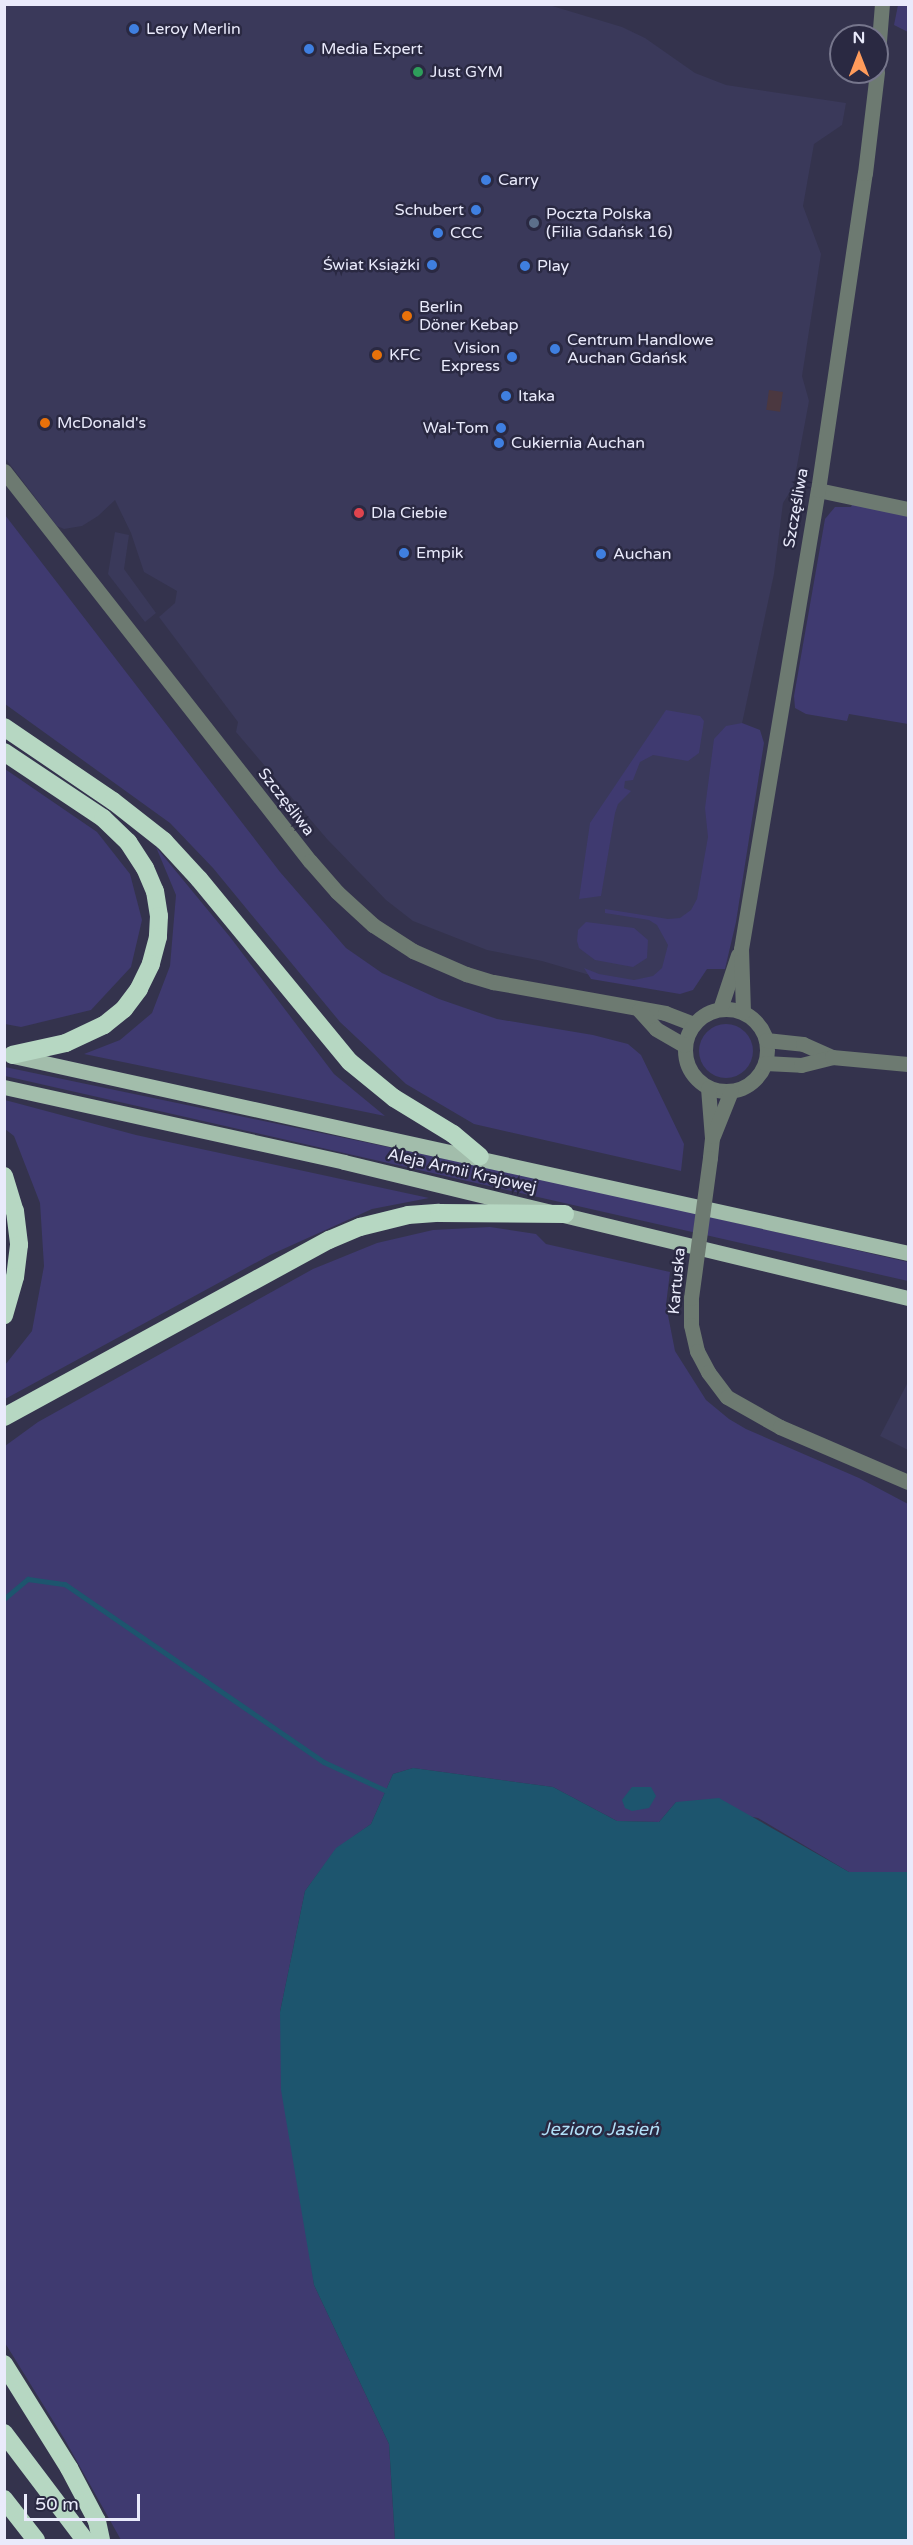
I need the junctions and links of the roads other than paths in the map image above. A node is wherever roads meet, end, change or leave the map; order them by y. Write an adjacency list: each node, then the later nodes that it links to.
1 (882, 4): 2 (street)
2 (880, 24)
3 (875, 84): 5 (street, Szczęśliwa)
4 (4, 471): 11 (street, Szczęśliwa)
5 (818, 490): 6 (street); 9 (street, Szczęśliwa)
6 (909, 509)
7 (4, 727): 24 (highway)
8 (4, 752): 16 (highway)
9 (741, 949): 10 (street, Szczęśliwa); 12 (street, Szczęśliwa)
10 (720, 1009): 12 (street); 13 (street)
11 (639, 1010): 13 (street, Szczęśliwa); 15 (street)
12 (743, 1012): 14 (street)
13 (693, 1024): 15 (street)
14 (766, 1040): 17 (street); 18 (street)
15 (684, 1045): 21 (street)
16 (8, 1055): 24 (main road, Aleja Armii Krajowej)
17 (832, 1057): 18 (street); 19 (street)
18 (765, 1063): 22 (street)
19 (909, 1064)
20 (4, 1087): 26 (main road, Aleja Armii Krajowej)
21 (708, 1088): 22 (street); 23 (street, Kartuska)
22 (731, 1091): 23 (street, Kartuska)
23 (712, 1138): 31 (street, Kartuska, bridge)
24 (480, 1157): 27 (main road, Aleja Armii Krajowej)
25 (4, 1176): 29 (highway)
26 (566, 1214): 28 (main road, Aleja Armii Krajowej); 30 (highway)
27 (909, 1253)
28 (909, 1298)
29 (4, 1316)
30 (5, 1417)
31 (909, 1482)
32 (4, 2364): 37 (highway)
33 (4, 2433): 36 (highway)
34 (4, 2499): 35 (highway)
35 (36, 2541)
36 (85, 2541)
37 (101, 2541)

